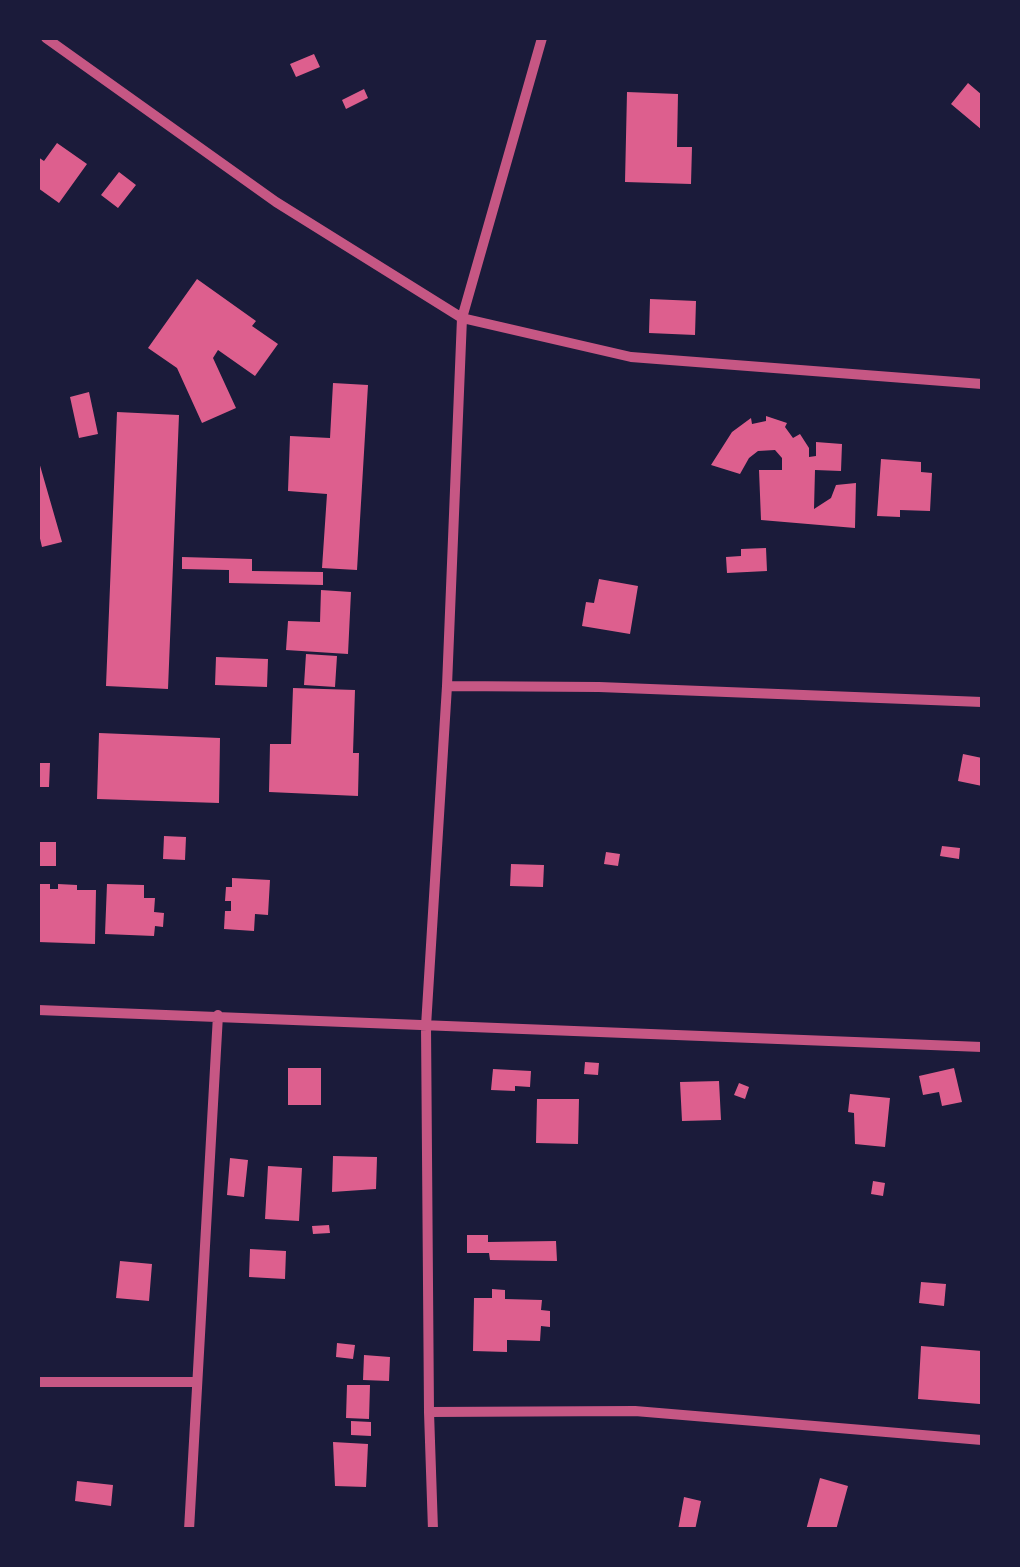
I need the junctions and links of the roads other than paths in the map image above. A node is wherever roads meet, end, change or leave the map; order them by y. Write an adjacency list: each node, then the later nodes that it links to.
1 (46, 38): 3 (street)
2 (542, 38): 3 (street)
3 (462, 318): 4 (street); 5 (street)
4 (982, 384)
5 (448, 686): 6 (street); 9 (street)
6 (982, 702)
7 (38, 1010): 8 (street)
8 (218, 1015): 9 (street); 12 (street)
9 (426, 1026): 10 (street); 13 (street)
10 (982, 1047)
11 (38, 1382): 12 (street)
12 (195, 1382): 15 (street)
13 (428, 1412): 14 (street); 16 (street)
14 (982, 1440)
15 (188, 1530)
16 (433, 1530)

